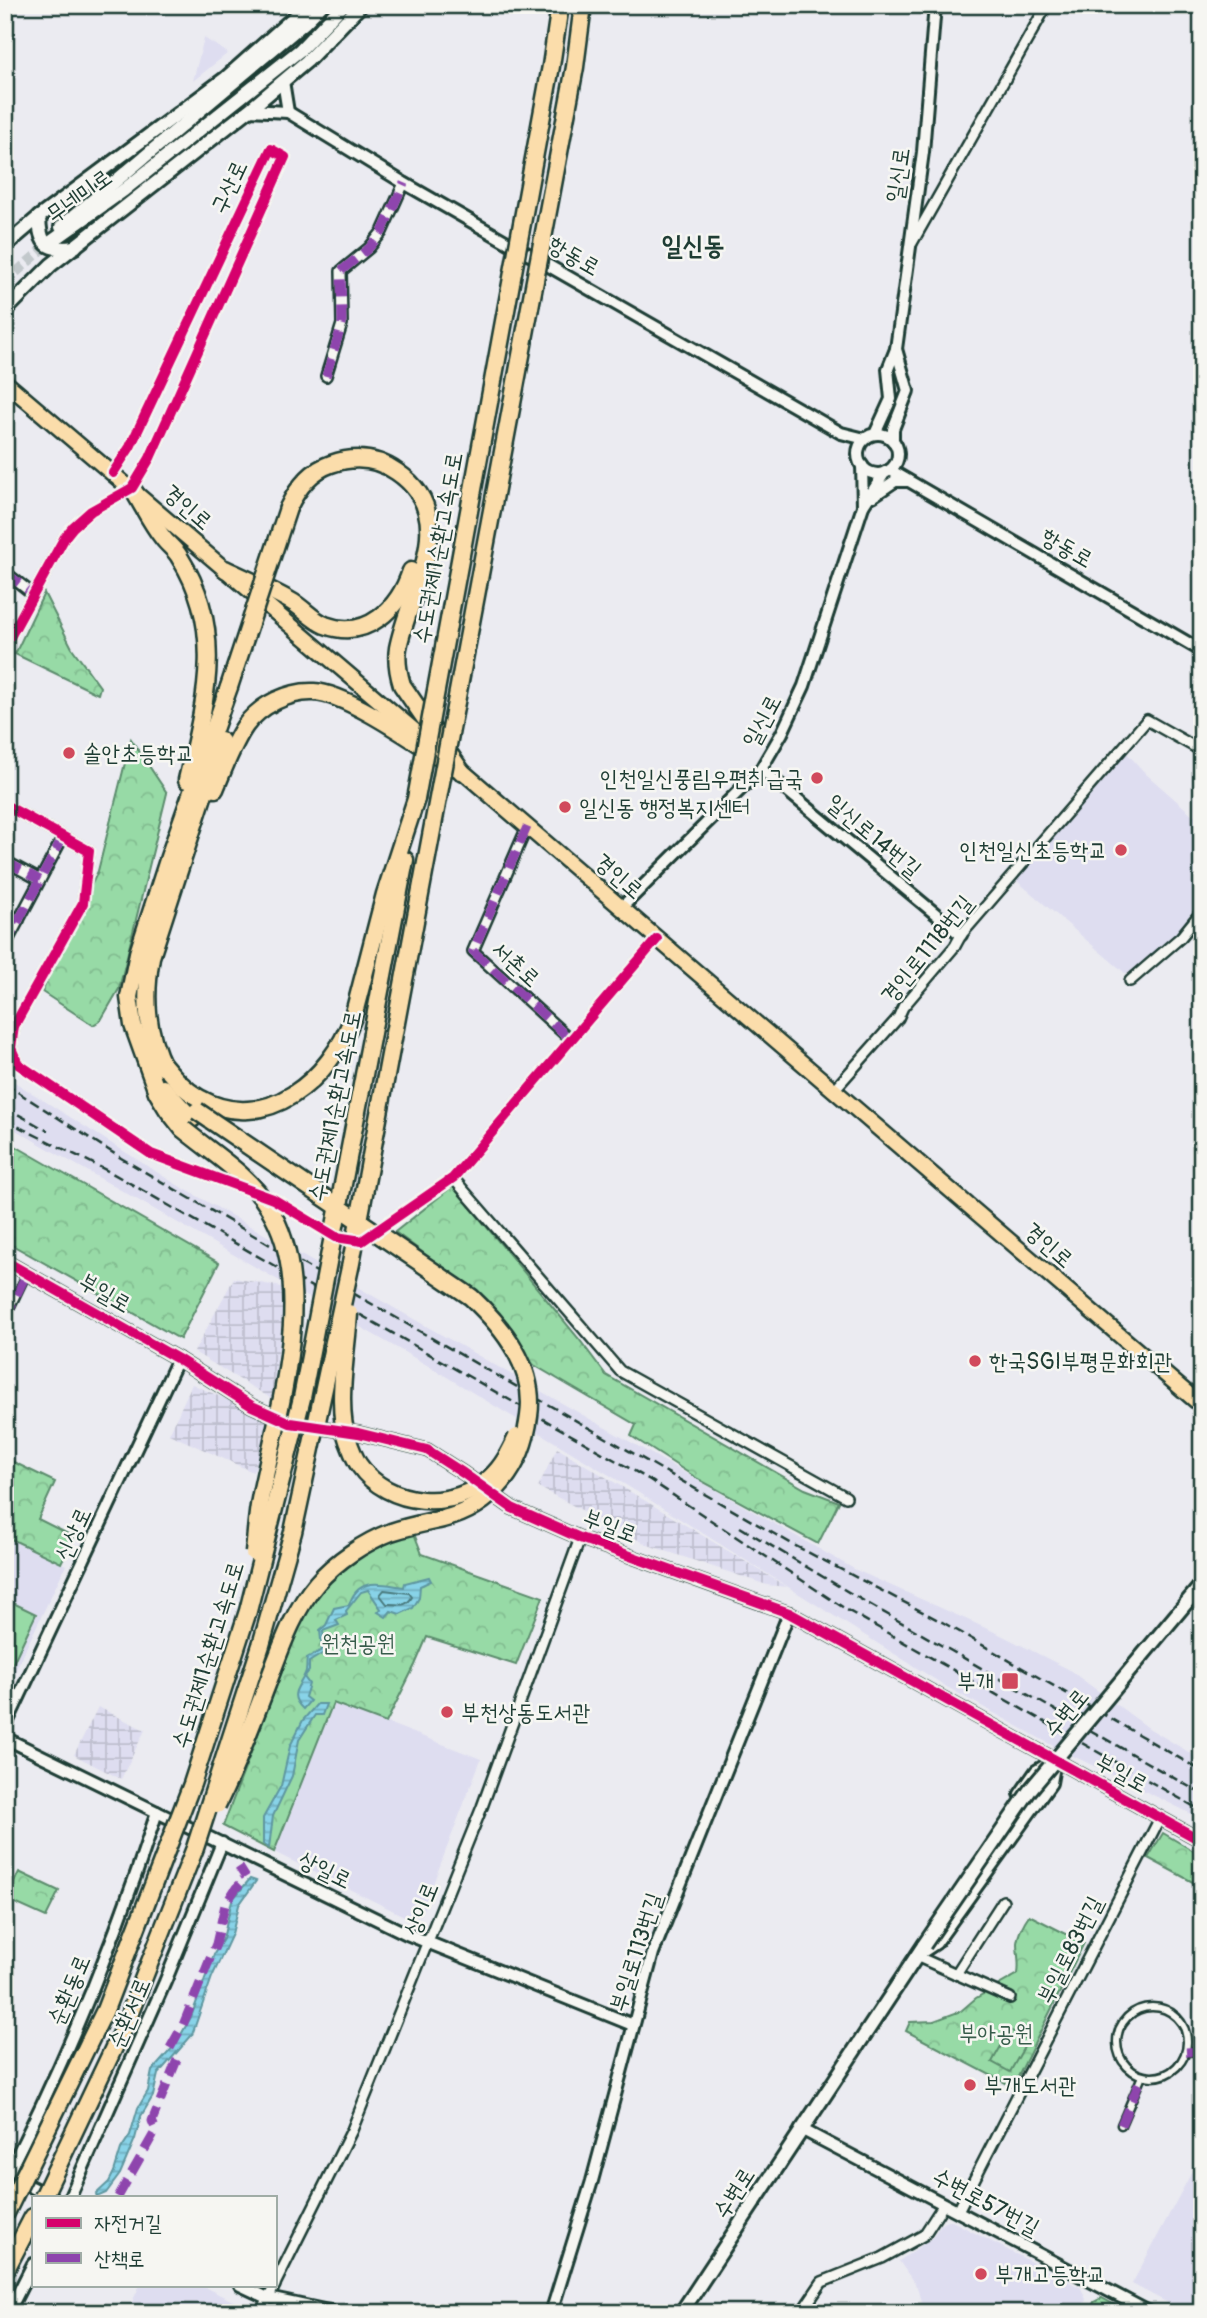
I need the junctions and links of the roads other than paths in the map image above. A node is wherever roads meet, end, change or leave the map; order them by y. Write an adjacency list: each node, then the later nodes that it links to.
1 (308, 5): 13 (main road)
2 (322, 5): 3 (main road, 무네미로)
3 (343, 5)
4 (361, 5): 9 (main road)
5 (560, 5): 42 (highway, 수도권제1순환고속도로, bridge)
6 (583, 5): 66 (highway, 수도권제1순환고속도로, bridge)
7 (936, 5): 16 (street, 일신로)
8 (1048, 5): 16 (street)
9 (283, 81): 10 (main road); 11 (street)
10 (249, 110): 11 (street, 항동로); 15 (main road)
11 (288, 112): 12 (street, 항동로)
12 (404, 183): 19 (street); 21 (street, 항동로)
13 (39, 218): 14 (main road); 15 (main road)
14 (5, 246)
15 (75, 247): 17 (main road)
16 (909, 248): 18 (street, 일신로)
17 (5, 311)
18 (896, 349): 22 (street, 일신로); 23 (street, 일신로)
19 (326, 376)
20 (5, 382): 27 (main road, 경인로)
21 (841, 433): 22 (street, 항동로); 25 (street, 항동로)
22 (870, 437): 23 (street); 25 (street)
23 (893, 440): 24 (street)
24 (897, 458): 26 (street); 28 (street, 항동로)
25 (861, 462): 26 (street); 30 (street, 일신로)
26 (887, 471): 28 (street, 항동로); 30 (street, 일신로)
27 (113, 473): 29 (main road, 경인로); 29 (street, 구산로)
28 (911, 481): 30 (street); 37 (street, 항동로)
29 (131, 488): 32 (main road, 경인로); 34 (street); 46 (highway)
30 (863, 506): 40 (street, 일신로)
31 (292, 510): 32 (highway); 38 (highway, bridge); 41 (highway)
32 (225, 569): 41 (main road, 경인로)
33 (5, 572): 34 (street)
34 (33, 594): 35 (street)
35 (8, 634): 36 (street)
36 (5, 646)
37 (1202, 651)
38 (233, 688): 46 (highway); 48 (highway)
39 (1202, 751): 54 (street, 경인로1118번길)
40 (761, 769): 50 (street, 일신로); 54 (street, 일신로14번길)
41 (461, 771): 44 (main road, 경인로); 48 (highway)
42 (416, 799): 63 (highway); 74 (highway, 수도권제1순환고속도로, bridge)
43 (5, 805): 45 (street)
44 (527, 827): 50 (main road, 경인로); 60 (street, 서촌로)
45 (63, 837): 49 (street); 59 (street)
46 (169, 857): 61 (highway)
47 (5, 861): 49 (street)
48 (180, 871): 61 (highway)
49 (40, 880): 53 (street)
50 (621, 908): 55 (main road, 경인로)
51 (1202, 911): 57 (street)
52 (5, 913): 53 (street)
53 (19, 920): 56 (street)
54 (961, 935): 62 (street, 경인로1118번길)
55 (657, 939): 60 (street); 62 (main road, 경인로)
56 (5, 946)
57 (1130, 981)
58 (5, 1021): 59 (street)
59 (15, 1026): 64 (street)
60 (572, 1040): 64 (street)
61 (153, 1062): 63 (highway)
62 (834, 1090): 70 (main road, 경인로)
63 (193, 1114): 66 (highway, bridge); 74 (highway, bridge); 83 (highway, bridge)
64 (453, 1178): 71 (street)
65 (5, 1261): 67 (street, 부일로)
66 (351, 1263): 83 (highway, 수도권제1순환고속도로, bridge)
67 (27, 1273): 68 (street); 69 (street, 부일로)
68 (5, 1319)
69 (178, 1359): 72 (street, 부일로); 76 (street, 신상로)
70 (1202, 1406)
71 (846, 1497)
72 (580, 1538): 75 (street, 부일로); 85 (street, 상이로)
73 (1202, 1584): 86 (main road, 수변로, bridge)
74 (248, 1611): 101 (highway, 수도권제1순환고속도로, bridge)
75 (789, 1613): 78 (street, 부일로); 89 (street, 부일로113번길)
76 (5, 1727)
77 (5, 1738): 79 (street, 상일로)
78 (1055, 1760): 80 (street, 부일로); 86 (street, 수변로); 86 (street, 수변로)
79 (158, 1812): 82 (street, 상일로); 95 (street, 순환동로)
80 (1160, 1818): 81 (street, 부일로); 100 (street, 부일로83번길)
81 (1202, 1841)
82 (222, 1843): 85 (street, 상일로); 98 (street, 순환서로)
83 (195, 1848): 96 (highway, 수도권제1순환고속도로, bridge)
84 (1003, 1901): 87 (street)
85 (428, 1943): 89 (street, 상일로); 105 (street, 상이로)
86 (920, 1951): 87 (street); 94 (main road, 수변로)
87 (956, 1974): 88 (street)
88 (1010, 1998)
89 (633, 2025): 112 (street, 부일로113번길)
90 (1202, 2051): 91 (street)
91 (1186, 2052): 92 (street); 92 (street)
92 (1142, 2076): 93 (street)
93 (1122, 2126)
94 (801, 2129): 99 (street, 수변로57번길); 113 (main road, 수변로)
95 (6, 2176): 97 (street)
96 (43, 2196)
97 (50, 2196)
98 (70, 2196)
99 (944, 2204): 100 (street, 수변로57번길); 114 (street)
100 (958, 2211): 115 (street, 수변로57번길)
101 (5, 2215)
102 (32, 2219): 104 (highway)
103 (32, 2266): 109 (street)
104 (5, 2271)
105 (276, 2283)
106 (242, 2286): 108 (street)
107 (274, 2286): 108 (street, 상이로)
108 (268, 2298): 110 (street, 상이로); 111 (street)
109 (8, 2313)
110 (261, 2313)
111 (338, 2313)
112 (551, 2313)
113 (681, 2313)
114 (801, 2313)
115 (1151, 2313)

